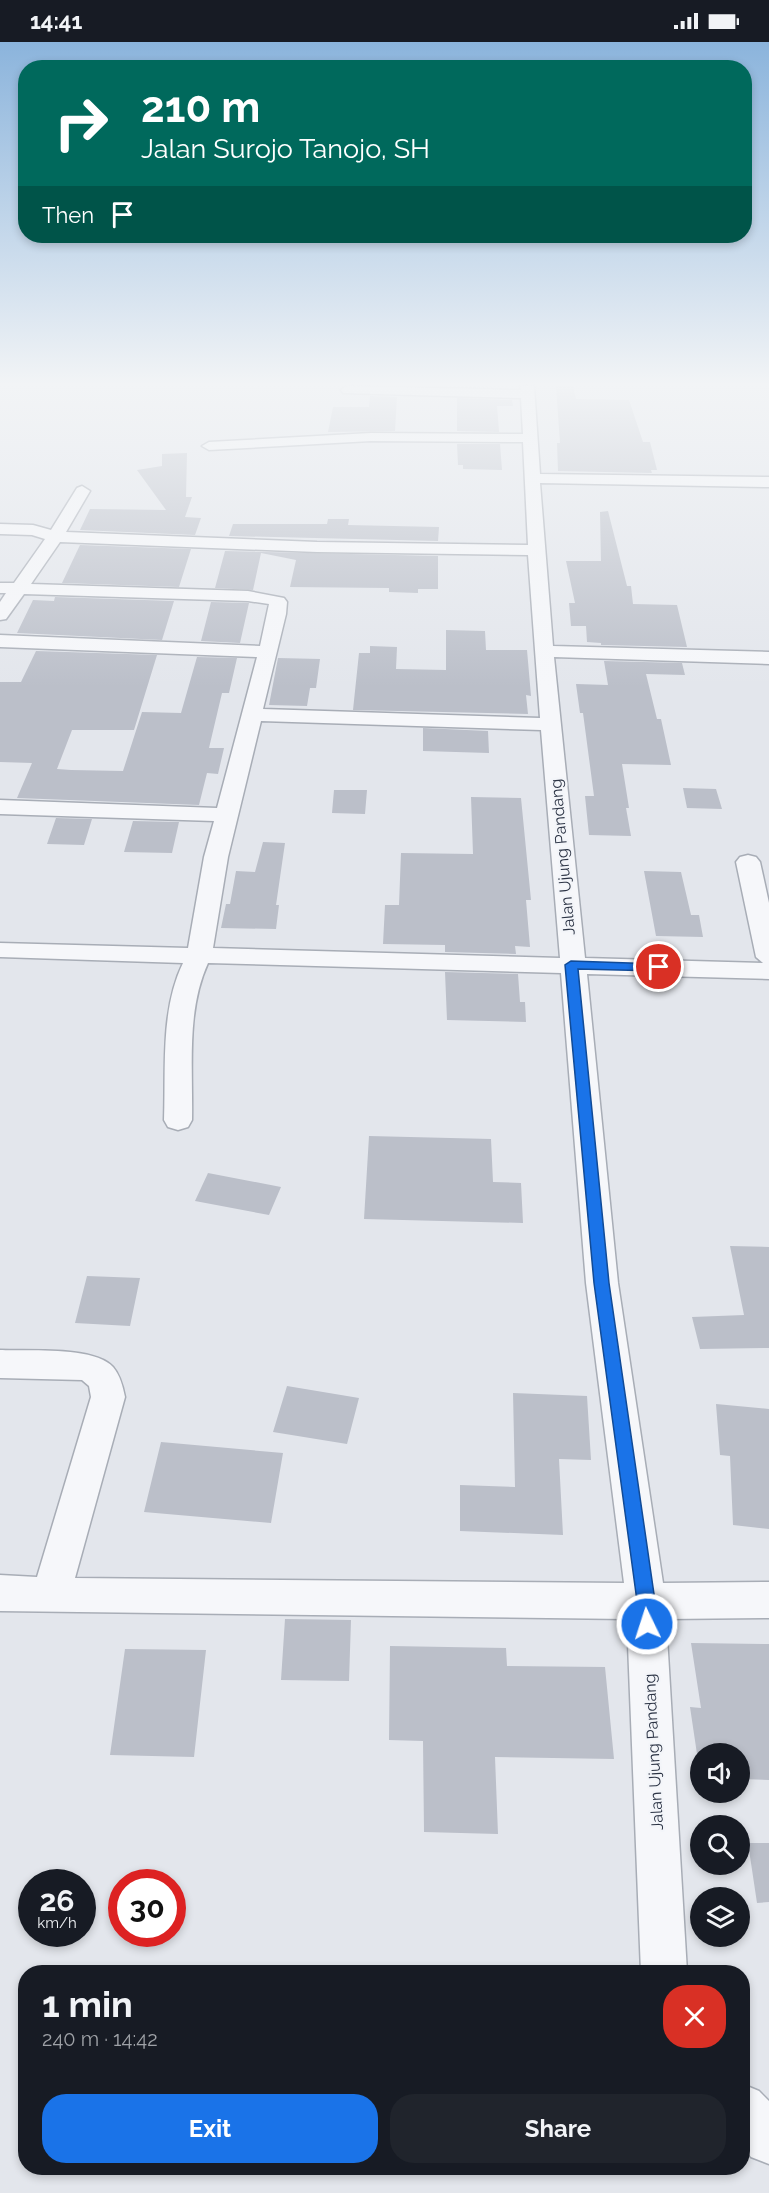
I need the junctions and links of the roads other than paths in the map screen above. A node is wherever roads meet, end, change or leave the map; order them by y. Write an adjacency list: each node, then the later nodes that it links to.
1 (533, 486): 5 (street, Jalan Ujung Pandang)
2 (82, 491): 4 (street)
3 (0, 529): 4 (street)
4 (54, 537): 5 (street); 6 (street)
5 (536, 550): 9 (street, Jalan Ujung Pandang)
6 (8, 589): 7 (street); 10 (street)
7 (0, 615)
8 (0, 641): 10 (street)
9 (545, 651): 11 (street); 13 (street, Jalan Ujung Pandang)
10 (267, 652): 12 (street)
11 (769, 658)
12 (252, 715): 13 (street); 15 (street)
13 (551, 724): 20 (street, Jalan Ujung Pandang)
14 (0, 807): 15 (street)
15 (226, 815): 18 (street)
16 (748, 862): 19 (street)
17 (0, 950): 18 (street)
18 (199, 955): 20 (street); 22 (street)
19 (769, 957)
20 (571, 965): 21 (street); 27 (street, Jalan Ujung Pandang)
21 (769, 971)
22 (178, 1120)
23 (0, 1364): 25 (street)
24 (0, 1593): 25 (street)
25 (51, 1595): 27 (street)
26 (769, 1600): 27 (street)
27 (646, 1601): 28 (street, Jalan Ujung Pandang)
28 (664, 1965)
29 (750, 2117): 30 (street)
30 (769, 2139)

